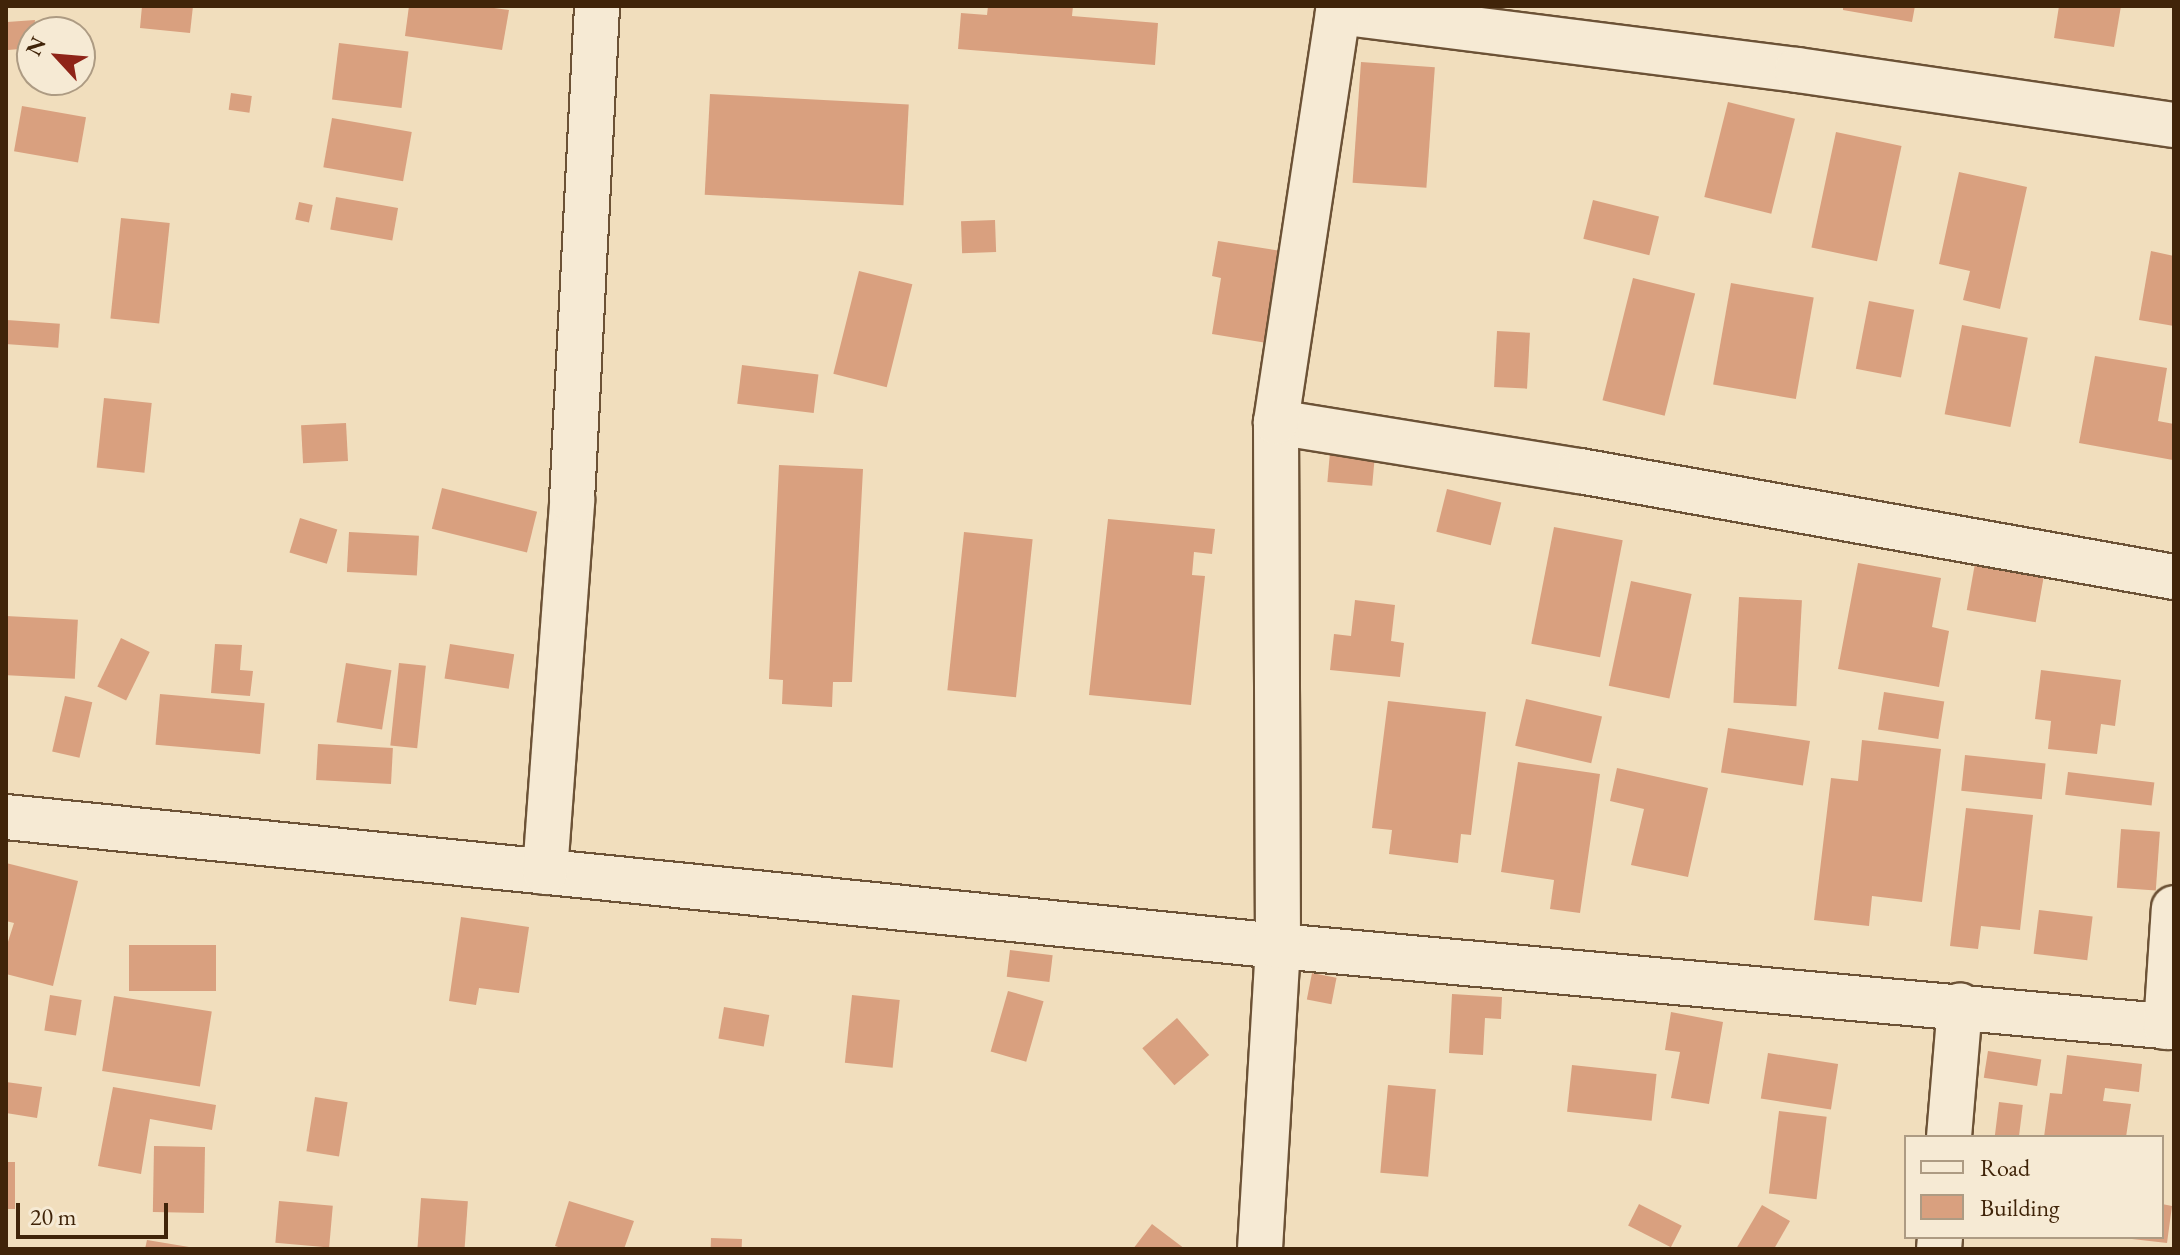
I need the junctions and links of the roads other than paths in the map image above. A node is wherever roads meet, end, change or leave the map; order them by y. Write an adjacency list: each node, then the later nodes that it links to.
1 (597, 6): 7 (street)
2 (1339, 9): 3 (street); 4 (street)
3 (2174, 125)
4 (1276, 422): 5 (street); 9 (street)
5 (2174, 577)
6 (6, 817): 7 (street)
7 (545, 872): 9 (street)
8 (2174, 908): 11 (street)
9 (1278, 946): 10 (street); 13 (street)
10 (1960, 1005): 11 (street); 12 (street)
11 (2170, 1027)
12 (1949, 1135)
13 (1260, 1249)

